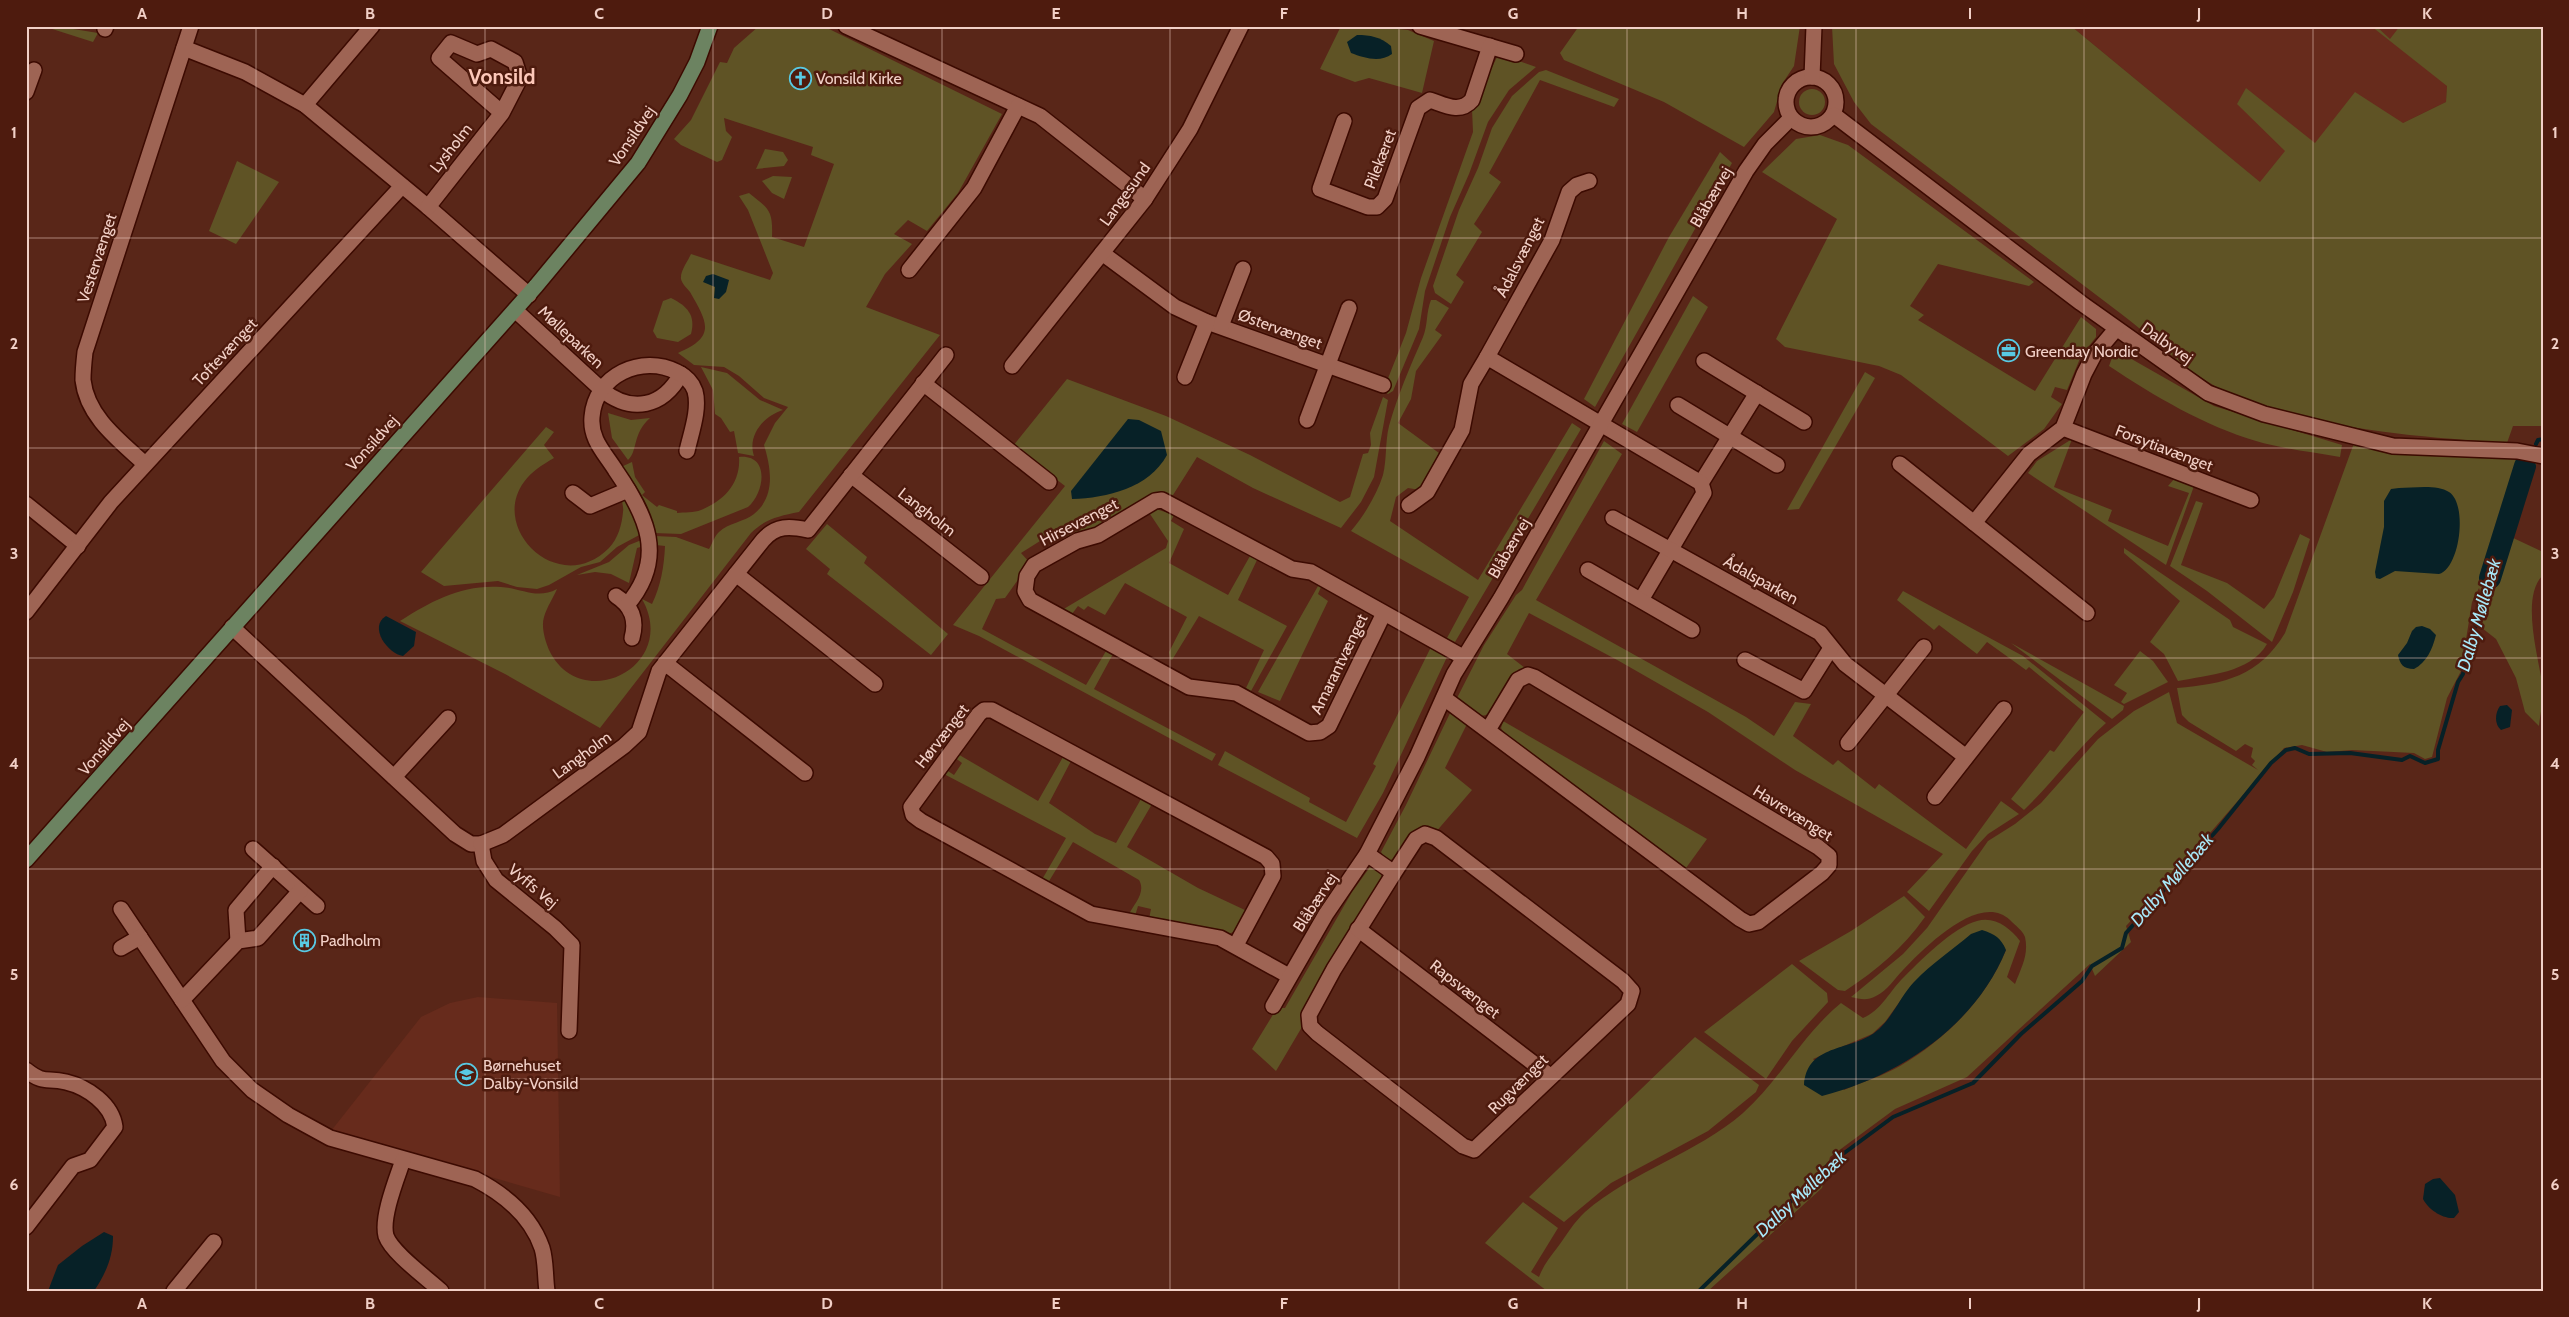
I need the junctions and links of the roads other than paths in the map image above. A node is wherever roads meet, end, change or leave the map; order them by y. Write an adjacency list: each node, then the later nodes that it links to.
1 (191, 26): 9 (street, Vestervænget)
2 (372, 26): 14 (street)
3 (710, 26): 27 (main road, Vonsildvej)
4 (846, 26): 15 (street)
5 (1240, 26): 22 (street, Langesund)
6 (1420, 26): 8 (street)
7 (1814, 26): 12 (street)
8 (1490, 46): 10 (street); 19 (street, Pilekæret)
9 (184, 48): 14 (street); 51 (street, Vestervænget)
10 (1516, 54)
11 (34, 70): 13 (street)
12 (1812, 77): 17 (street); 18 (street)
13 (26, 92)
14 (305, 104): 21 (street)
15 (1018, 106): 22 (street); 26 (street)
16 (502, 113): 16 (street, Lysholm); 23 (street, Lysholm)
17 (1834, 114): 18 (street); 31 (street, Dalbyvej)
18 (1791, 118): 46 (street, Blåbærvej)
19 (1344, 121)
20 (1589, 181): 33 (street, Ådalsvænget)
21 (402, 186): 23 (street); 51 (street, Toftevænget)
22 (1145, 200): 24 (street, Langesund)
23 (428, 207): 27 (street)
24 (1102, 253): 30 (street, Østervænget); 36 (street, Langesund)
25 (1244, 269): 30 (street, Østervænget)
26 (909, 270)
27 (529, 295): 29 (main road, Vonsildvej)
28 (1349, 308): 35 (street, Østervænget)
29 (515, 310): 41 (street, Mølleparken); 73 (main road, Vonsildvej)
30 (1214, 324): 35 (street, Østervænget); 38 (street, Østervænget)
31 (2116, 328): 47 (street); 50 (street, Dalbyvej)
32 (946, 355): 39 (street, Langholm)
33 (1487, 357): 46 (street); 61 (street, Ådalsvænget)
34 (1704, 361): 42 (street)
35 (1328, 365): 40 (street, Østervænget); 44 (street, Østervænget)
36 (1012, 366)
37 (681, 374): 41 (street, Mølleparken); 41 (street, Mølleparken); 49 (street)
38 (1185, 377)
39 (924, 383): 54 (street, Langholm); 55 (street)
40 (1383, 385)
41 (602, 390): 57 (street, Mølleparken)
42 (1757, 393): 45 (street); 48 (street)
43 (1678, 405): 48 (street)
44 (1308, 420)
45 (1804, 422)
46 (1600, 425): 56 (street); 78 (street, Blåbærvej)
47 (2063, 428): 59 (street, Forsytiavænget); 63 (street)
48 (1730, 437): 53 (street); 56 (street)
49 (687, 451)
50 (2543, 456)
51 (144, 464): 64 (street, Toftevænget)
52 (1900, 464): 63 (street)
53 (1777, 465)
54 (851, 475): 67 (street, Langholm); 68 (street, Langholm)
55 (1049, 482)
56 (1701, 484): 65 (street)
57 (628, 490): 58 (street); 75 (street, Mølleparken)
58 (573, 493)
59 (2252, 500)
60 (26, 504): 64 (street)
61 (1410, 505)
62 (1613, 518): 65 (street, Ådalsparken)
63 (1974, 523): 72 (street)
64 (78, 546): 70 (street, Toftevænget)
65 (1670, 549): 69 (street); 77 (street, Ådalsparken)
66 (1588, 570): 69 (street)
67 (736, 574): 80 (street, Langholm); 81 (street)
68 (981, 577)
69 (1641, 600): 74 (street)
70 (26, 612)
71 (1384, 613): 78 (street, Hirsevænget); 86 (street, Amarantvænget); 86 (street, Hirsevænget)
72 (2088, 613)
73 (232, 628): 91 (street); 96 (main road, Vonsildvej)
74 (1692, 630)
75 (632, 638)
76 (1924, 647): 82 (street)
77 (1831, 648): 79 (street); 82 (street, Ådalsparken)
78 (1464, 657): 83 (street, Blåbærvej)
79 (1745, 660)
80 (665, 663): 90 (street); 93 (street, Langholm)
81 (875, 684)
82 (1886, 696): 88 (street); 89 (street, Ådalsparken)
83 (1444, 698): 87 (street, Havrevænget); 95 (street, Blåbærvej)
84 (2004, 709): 89 (street)
85 (448, 718): 91 (street)
86 (1324, 730)
87 (1488, 730): 87 (street, Havrevænget)
88 (1848, 743)
89 (1966, 757): 92 (street)
90 (805, 773)
91 (394, 777): 93 (street)
92 (1934, 797)
93 (481, 844): 110 (street, Vyffs Vej)
94 (253, 848): 97 (street)
95 (1367, 854): 98 (street); 107 (street, Blåbærvej)
96 (26, 860)
97 (273, 866): 99 (street); 104 (street)
98 (1394, 873): 102 (street, Rugvænget); 112 (street, Rugvænget)
99 (300, 891): 100 (street); 104 (street)
100 (317, 906)
101 (121, 909): 103 (street)
102 (1358, 929): 112 (street, Rapsvænget); 112 (street, Rugvænget)
103 (140, 937): 106 (street); 108 (street)
104 (238, 941): 108 (street)
105 (1236, 945): 105 (street, Hørvænget); 107 (street, Hørvænget)
106 (121, 948)
107 (1289, 976): 109 (street, Blåbærvej)
108 (182, 1000): 113 (street)
109 (1273, 1006)
110 (569, 1031)
111 (26, 1070): 114 (street)
112 (1550, 1076)
113 (403, 1160): 117 (street); 118 (street)
114 (26, 1227)
115 (214, 1242): 116 (street)
116 (174, 1291)
117 (441, 1291)
118 (547, 1291)

